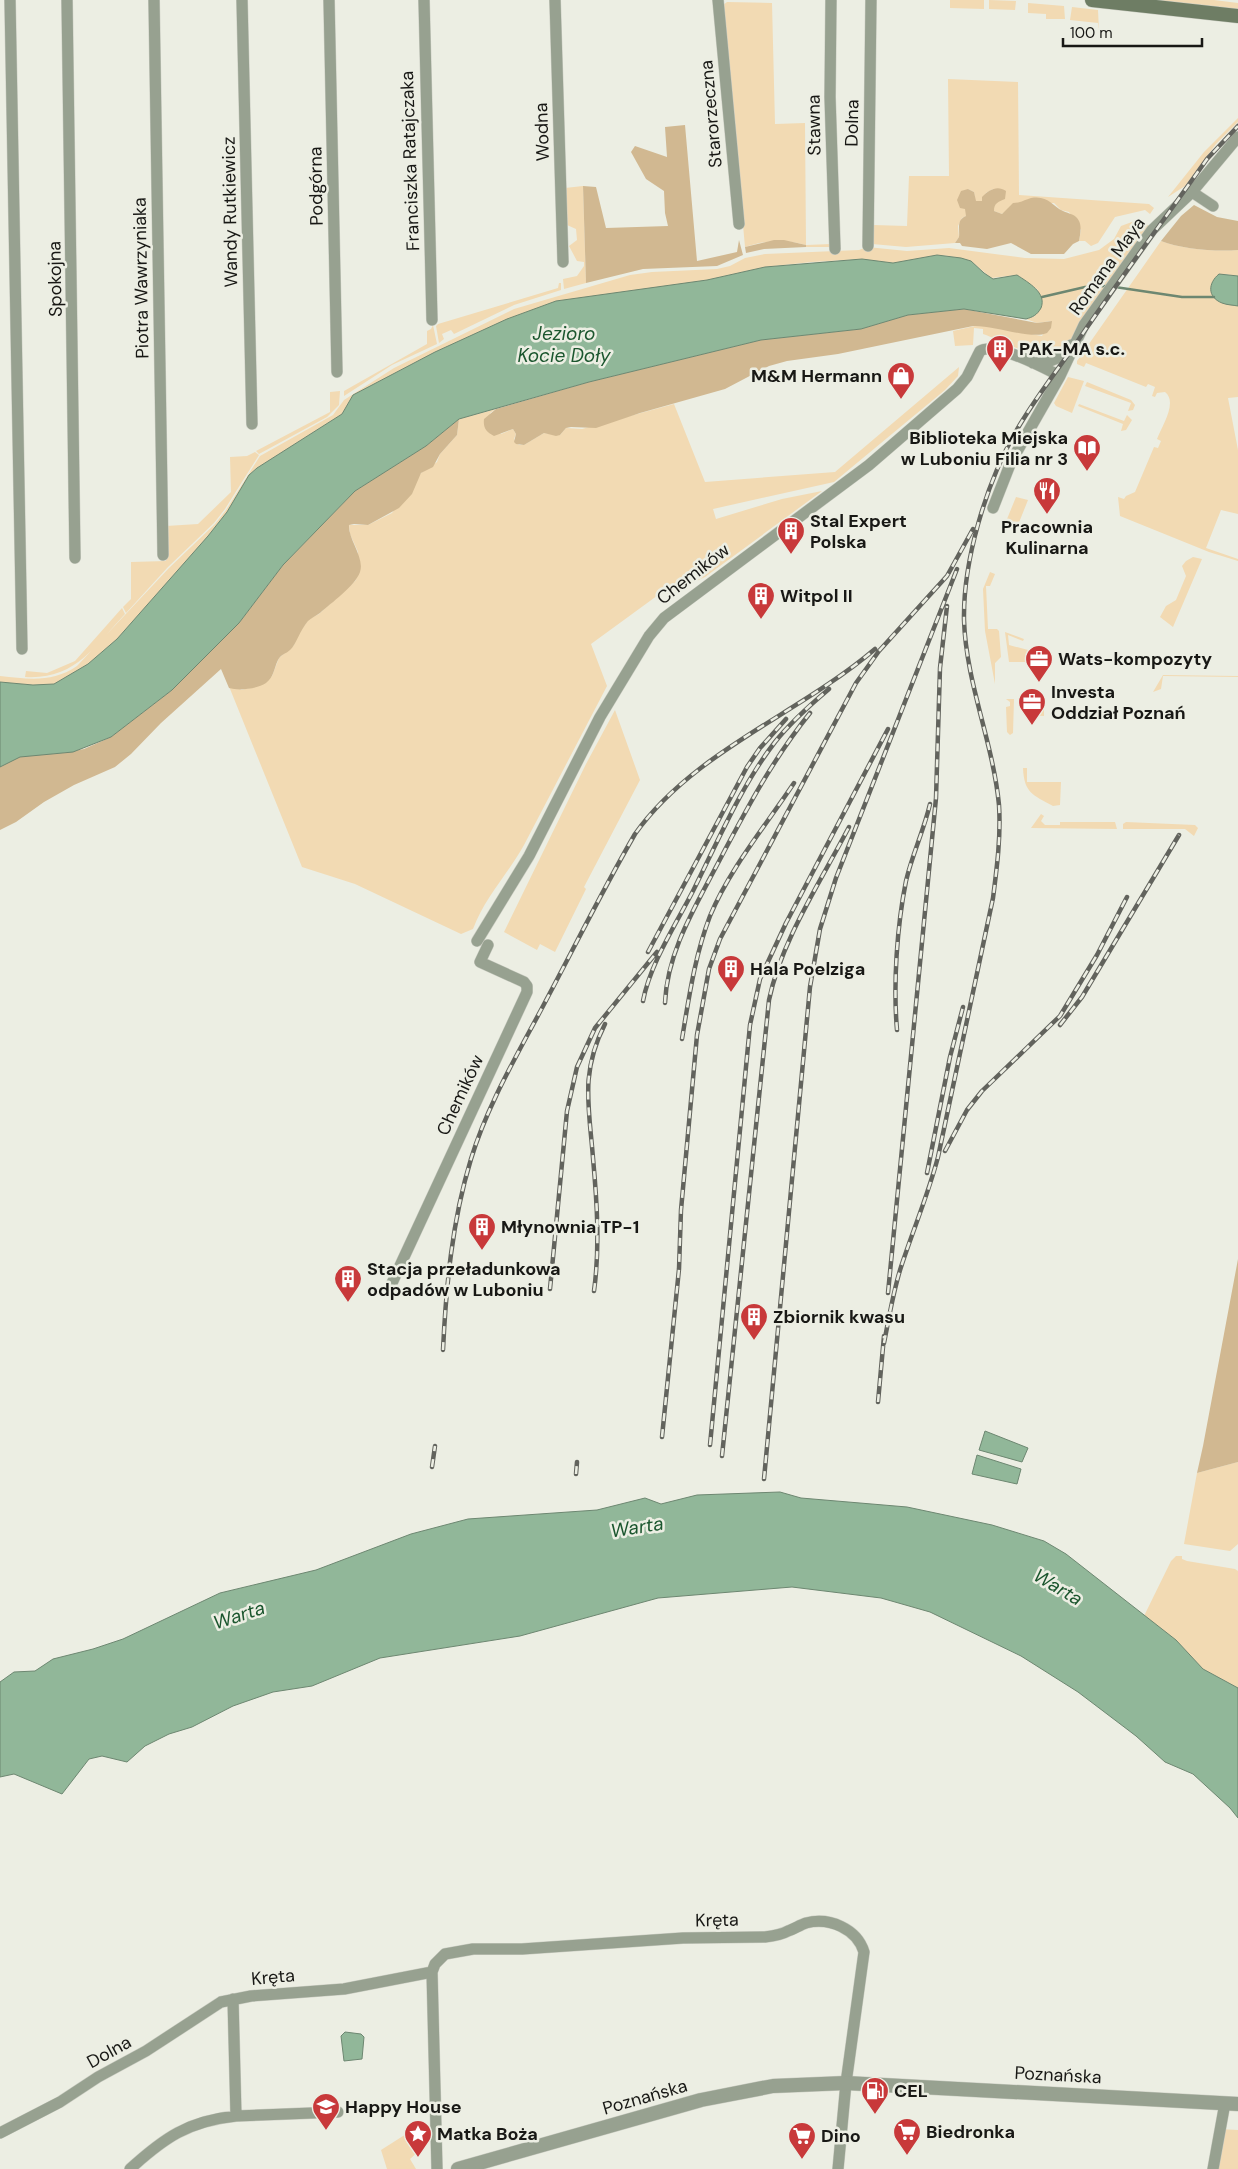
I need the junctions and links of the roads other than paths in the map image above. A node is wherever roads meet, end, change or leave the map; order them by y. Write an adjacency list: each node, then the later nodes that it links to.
1 (10, 0): 30 (street)
2 (67, 0): 29 (street, Spokojna)
3 (154, 0): 28 (street, Piotra Wawrzyniaka)
4 (242, 0): 26 (street, Wandy Rutkiewicz)
5 (329, 0): 24 (street, Podgórna)
6 (424, 0): 20 (street, Franciszka Ratajczaka)
7 (555, 0): 19 (street, Wodna)
8 (718, 0): 16 (street, Starorzeczna)
9 (830, 0): 18 (street, Stawna)
10 (871, 0): 17 (street, Dolna)
11 (1092, 0): 12 (main road)
12 (1238, 16)
13 (1238, 137): 14 (street, Romana Maya)
14 (1190, 194): 15 (street); 21 (street, Romana Maya)
15 (1213, 206)
16 (739, 224)
17 (868, 246)
18 (834, 249)
19 (563, 262)
20 (432, 320)
21 (1091, 320): 22 (street); 23 (street, Romana Maya); 23 (street, Romana Maya)
22 (1032, 363): 25 (street, Chemików); 31 (street, Chemików)
23 (1065, 364): 25 (street, Romana Maya)
24 (338, 372)
25 (1060, 376): 27 (street, Romana Maya)
26 (252, 424)
27 (993, 508)
28 (163, 555)
29 (75, 558)
30 (22, 649)
31 (477, 940)
32 (488, 945): 33 (street, Chemików)
33 (392, 1283)
34 (432, 1972): 35 (street, Kręta); 36 (street, Kręta); 43 (street)
35 (233, 1998): 39 (street, Kręta); 40 (street, Dolna)
36 (846, 2083): 37 (street, Poznańska); 41 (street, Poznańska); 45 (street)
37 (1232, 2103): 46 (street)
38 (338, 2112): 39 (street)
39 (236, 2116): 42 (street)
40 (0, 2133)
41 (501, 2163): 44 (street, Poznańska)
42 (130, 2169)
43 (437, 2169)
44 (458, 2169)
45 (838, 2169)
46 (1213, 2169)

